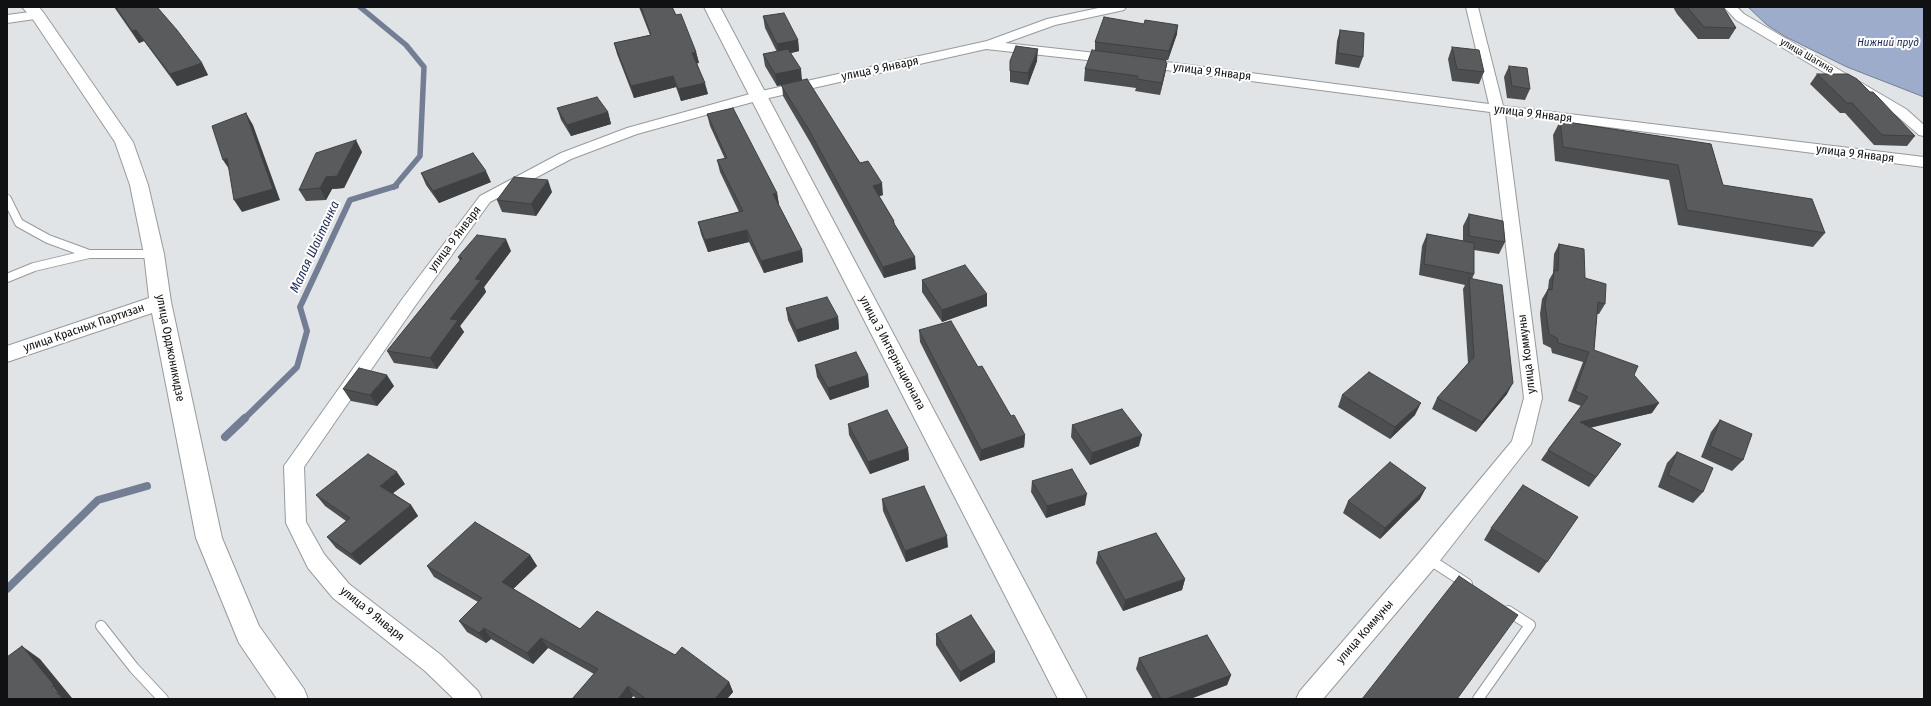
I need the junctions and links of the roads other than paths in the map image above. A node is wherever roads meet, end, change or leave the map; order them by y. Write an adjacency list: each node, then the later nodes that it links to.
1 (712, 7): 8 (main road, улица 3 Интернационала)
2 (1120, 7): 7 (street)
3 (1472, 7): 9 (street, улица Коммуны)
4 (1730, 7): 10 (street, улица Шагина)
5 (34, 11): 6 (street); 14 (main road, улица Орджоникидзе)
6 (7, 19)
7 (986, 45): 8 (street, улица 9 Января); 9 (street, улица 9 Января)
8 (757, 96): 24 (street, улица 9 Января); 25 (main road, улица 3 Интернационала)
9 (1497, 109): 11 (street, улица 9 Января); 18 (street, улица Коммуны)
10 (1924, 132)
11 (1924, 162)
12 (7, 199): 13 (lane)
13 (89, 254): 14 (lane); 15 (lane)
14 (154, 254): 16 (main road, улица Орджоникидзе)
15 (7, 278)
16 (160, 302): 17 (main road, улица Красных Партизан); 23 (main road, улица Орджоникидзе)
17 (7, 354)
18 (1427, 560): 19 (lane); 26 (street, улица Коммуны)
19 (1478, 591)
20 (1497, 604): 27 (lane)
21 (101, 626): 22 (lane)
22 (162, 699)
23 (294, 699)
24 (470, 699)
25 (1073, 699)
26 (1308, 699)
27 (1478, 699)

